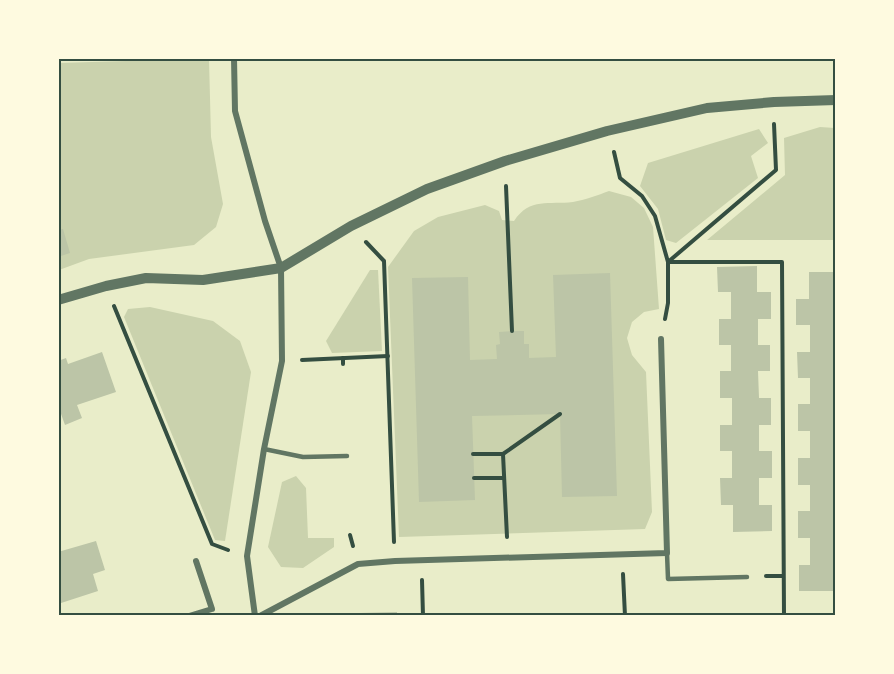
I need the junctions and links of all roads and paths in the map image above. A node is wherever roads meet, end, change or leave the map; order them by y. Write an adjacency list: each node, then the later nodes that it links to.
1 (234, 58): 8 (street)
2 (836, 100): 3 (street)
3 (774, 102): 4 (street); 7 (path)
4 (608, 130): 5 (street); 7 (path)
5 (505, 161): 6 (street); 11 (path)
6 (351, 226): 8 (street); 13 (path)
7 (668, 262): 12 (path); 37 (path)
8 (281, 268): 9 (street); 15 (street)
9 (106, 286): 10 (street); 26 (path)
10 (58, 300)
11 (512, 331)
12 (661, 339): 24 (street)
13 (388, 356): 14 (path); 30 (path)
14 (343, 358): 15 (path); 16 (path)
15 (282, 361): 18 (street)
16 (343, 364)
17 (560, 414): 20 (path)
18 (264, 449): 21 (lane); 26 (street)
19 (473, 454): 20 (path)
20 (503, 454): 23 (path)
21 (347, 456)
22 (474, 478): 23 (path)
23 (504, 478): 27 (path)
24 (667, 553): 25 (street); 31 (lane)
25 (622, 555): 27 (street); 36 (path)
26 (247, 556): 33 (street)
27 (508, 558): 28 (street)
28 (421, 560): 30 (street); 35 (path)
29 (196, 561): 32 (street)
30 (395, 561): 34 (street)
31 (747, 577)
32 (189, 615)
33 (255, 615)
34 (260, 615)
35 (423, 615)
36 (625, 615)
37 (784, 615)

